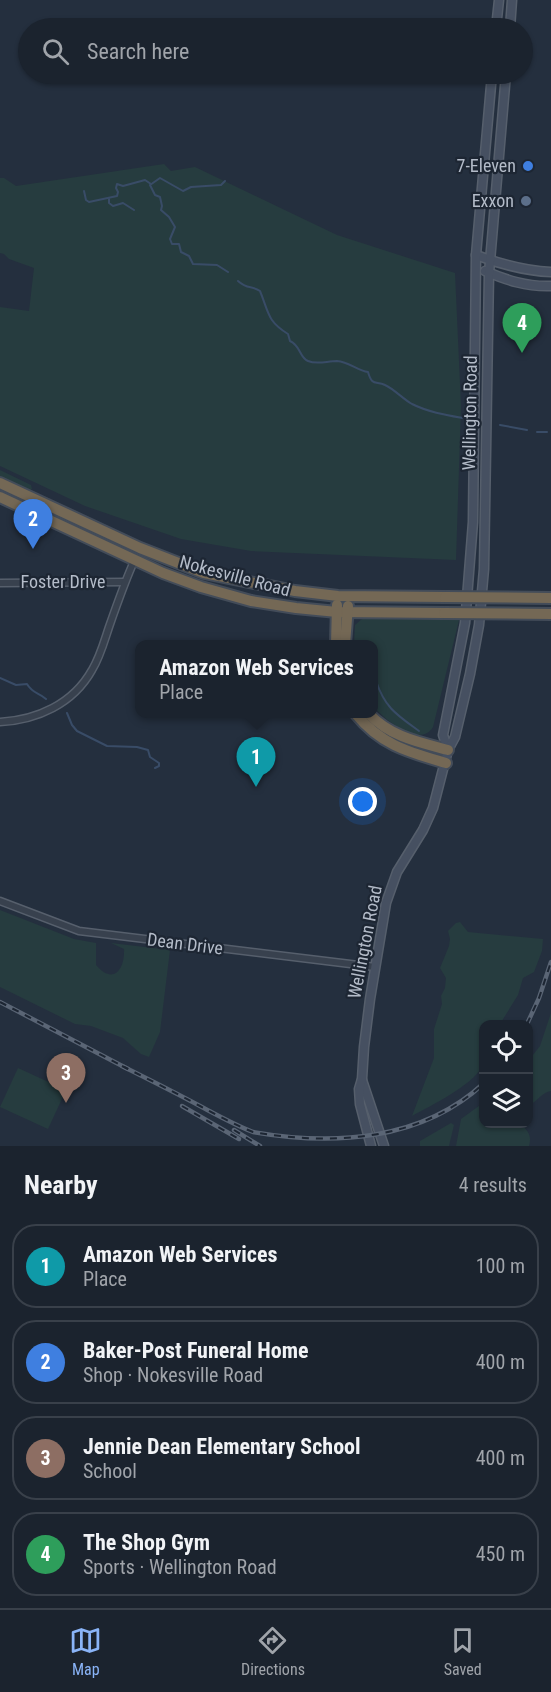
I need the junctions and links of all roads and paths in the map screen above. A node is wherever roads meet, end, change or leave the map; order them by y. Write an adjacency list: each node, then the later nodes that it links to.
1 (499, 0): 3 (main road)
2 (512, 0): 4 (main road)
3 (497, 18)
4 (511, 18)
5 (491, 84): 7 (main road, Wellington Road)
6 (505, 84): 8 (main road, Wellington Road)
7 (476, 255): 8 (main road); 9 (main road, Wellington Road)
8 (490, 260): 10 (main road); 11 (main road, Wellington Road)
9 (476, 267): 11 (main road); 28 (main road, Wellington Road)
10 (551, 272)
11 (489, 273): 12 (main road); 28 (main road, Wellington Road)
12 (551, 286)
13 (0, 483): 15 (highway, Nokesville Road)
14 (0, 497): 16 (highway, Nokesville Road)
15 (140, 548): 16 (street, Foster Drive); 19 (highway, Nokesville Road)
16 (134, 561): 17 (street, Foster Drive); 21 (highway, Nokesville Road)
17 (124, 582): 18 (street, Foster Drive); 27 (street)
18 (0, 583)
19 (343, 596): 20 (highway, Nokesville Road, bridge); 21 (highway)
20 (551, 598)
21 (342, 612): 22 (highway, Nokesville Road, bridge); 23 (highway); 24 (highway)
22 (551, 614)
23 (337, 640)
24 (345, 640)
25 (360, 718): 29 (highway)
26 (374, 718): 28 (highway)
27 (0, 722)
28 (448, 750): 29 (main road, Wellington Road)
29 (446, 763): 31 (main road, Wellington Road)
30 (0, 901): 31 (street, Dean Drive)
31 (375, 967): 32 (main road, Wellington Road)
32 (362, 1079): 33 (main road, Wellington Road); 34 (main road, Wellington Road)
33 (371, 1146)
34 (384, 1146)

